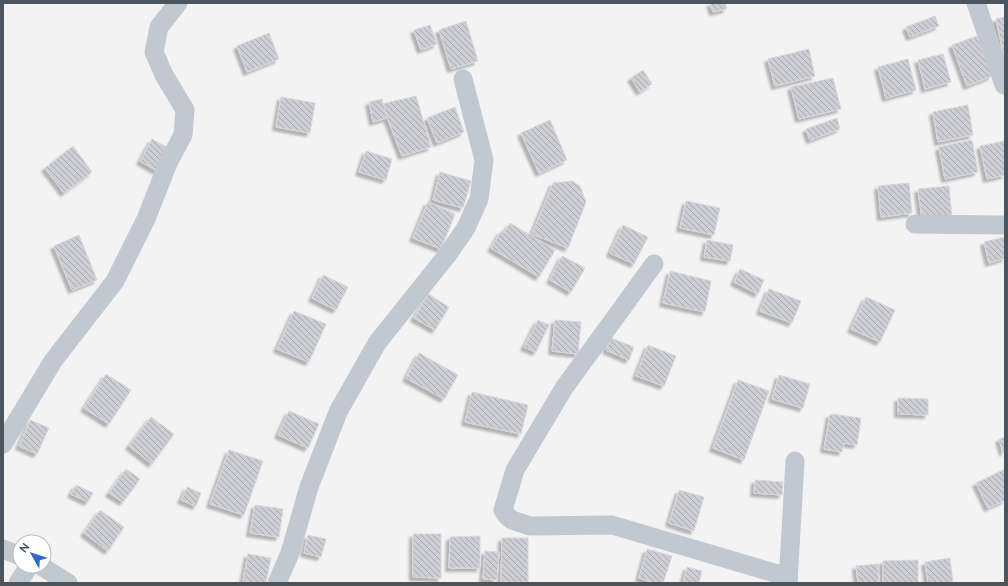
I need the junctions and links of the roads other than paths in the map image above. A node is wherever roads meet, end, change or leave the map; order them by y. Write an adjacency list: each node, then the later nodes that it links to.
1 (178, 3): 8 (street)
2 (976, 3): 4 (street)
3 (463, 79): 15 (street)
4 (1004, 85)
5 (915, 224): 6 (street)
6 (1005, 225)
7 (654, 264): 12 (street)
8 (3, 444)
9 (795, 461): 12 (street)
10 (52, 573): 14 (street)
11 (24, 574): 13 (street)
12 (788, 580)
13 (18, 583)
14 (68, 583)
15 (277, 583)

